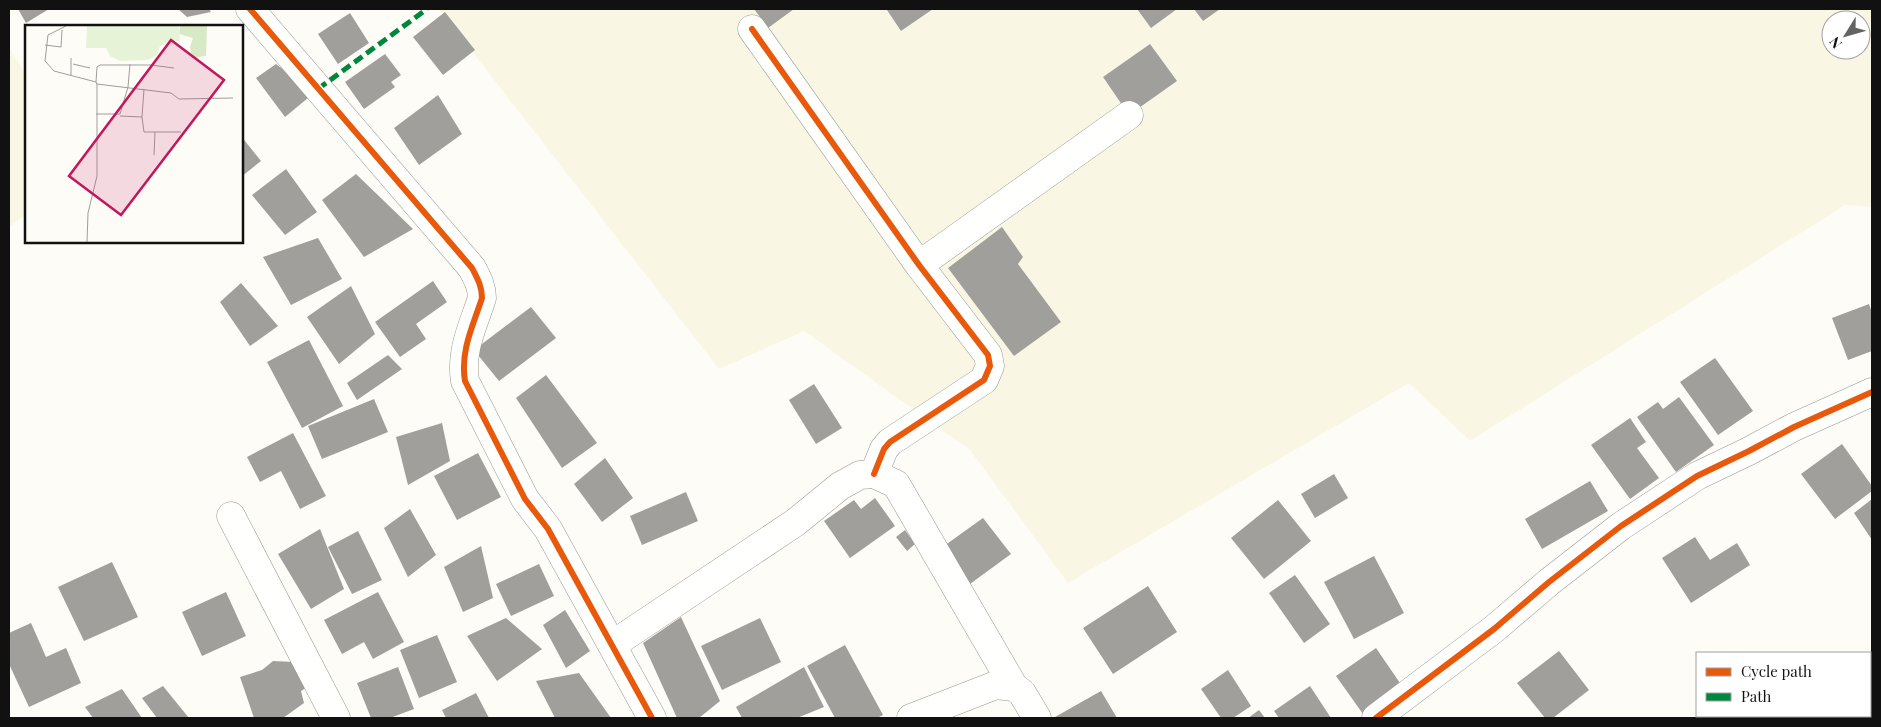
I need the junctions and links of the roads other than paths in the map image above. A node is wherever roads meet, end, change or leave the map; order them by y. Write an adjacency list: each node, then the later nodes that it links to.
1 (250, 9): 8 (street)
2 (752, 29): 4 (street)
3 (1129, 115): 4 (street)
4 (919, 265): 6 (street)
5 (1872, 392): 14 (street)
6 (874, 474): 8 (street); 9 (street)
7 (231, 516): 10 (street)
8 (612, 645): 11 (street)
9 (1014, 687): 12 (street); 13 (street)
10 (336, 718)
11 (652, 718)
12 (911, 718)
13 (1037, 718)
14 (1376, 718)

